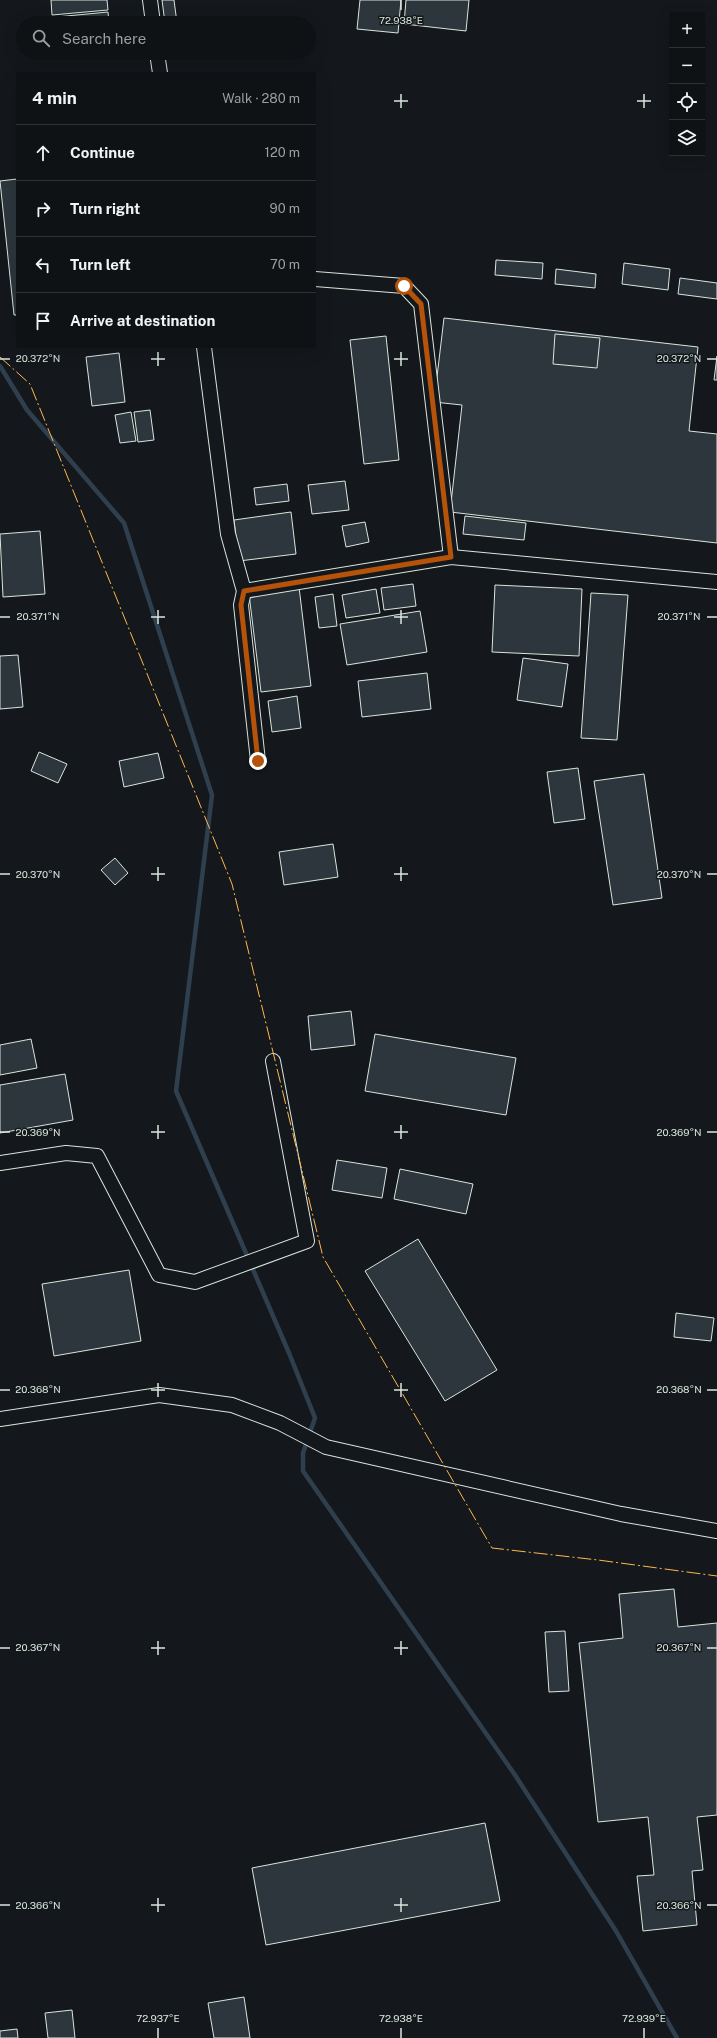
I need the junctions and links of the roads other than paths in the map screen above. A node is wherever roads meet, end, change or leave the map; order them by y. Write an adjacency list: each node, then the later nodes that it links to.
1 (150, 0): 2 (street)
2 (152, 16)
3 (158, 60): 4 (street)
4 (160, 72)
5 (316, 279): 7 (street)
6 (204, 348): 9 (street)
7 (451, 557): 8 (street); 9 (street)
8 (717, 582)
9 (244, 591): 10 (street)
10 (258, 761)
11 (274, 1061): 12 (street)
12 (0, 1163)
13 (0, 1419): 14 (street)
14 (717, 1531)

